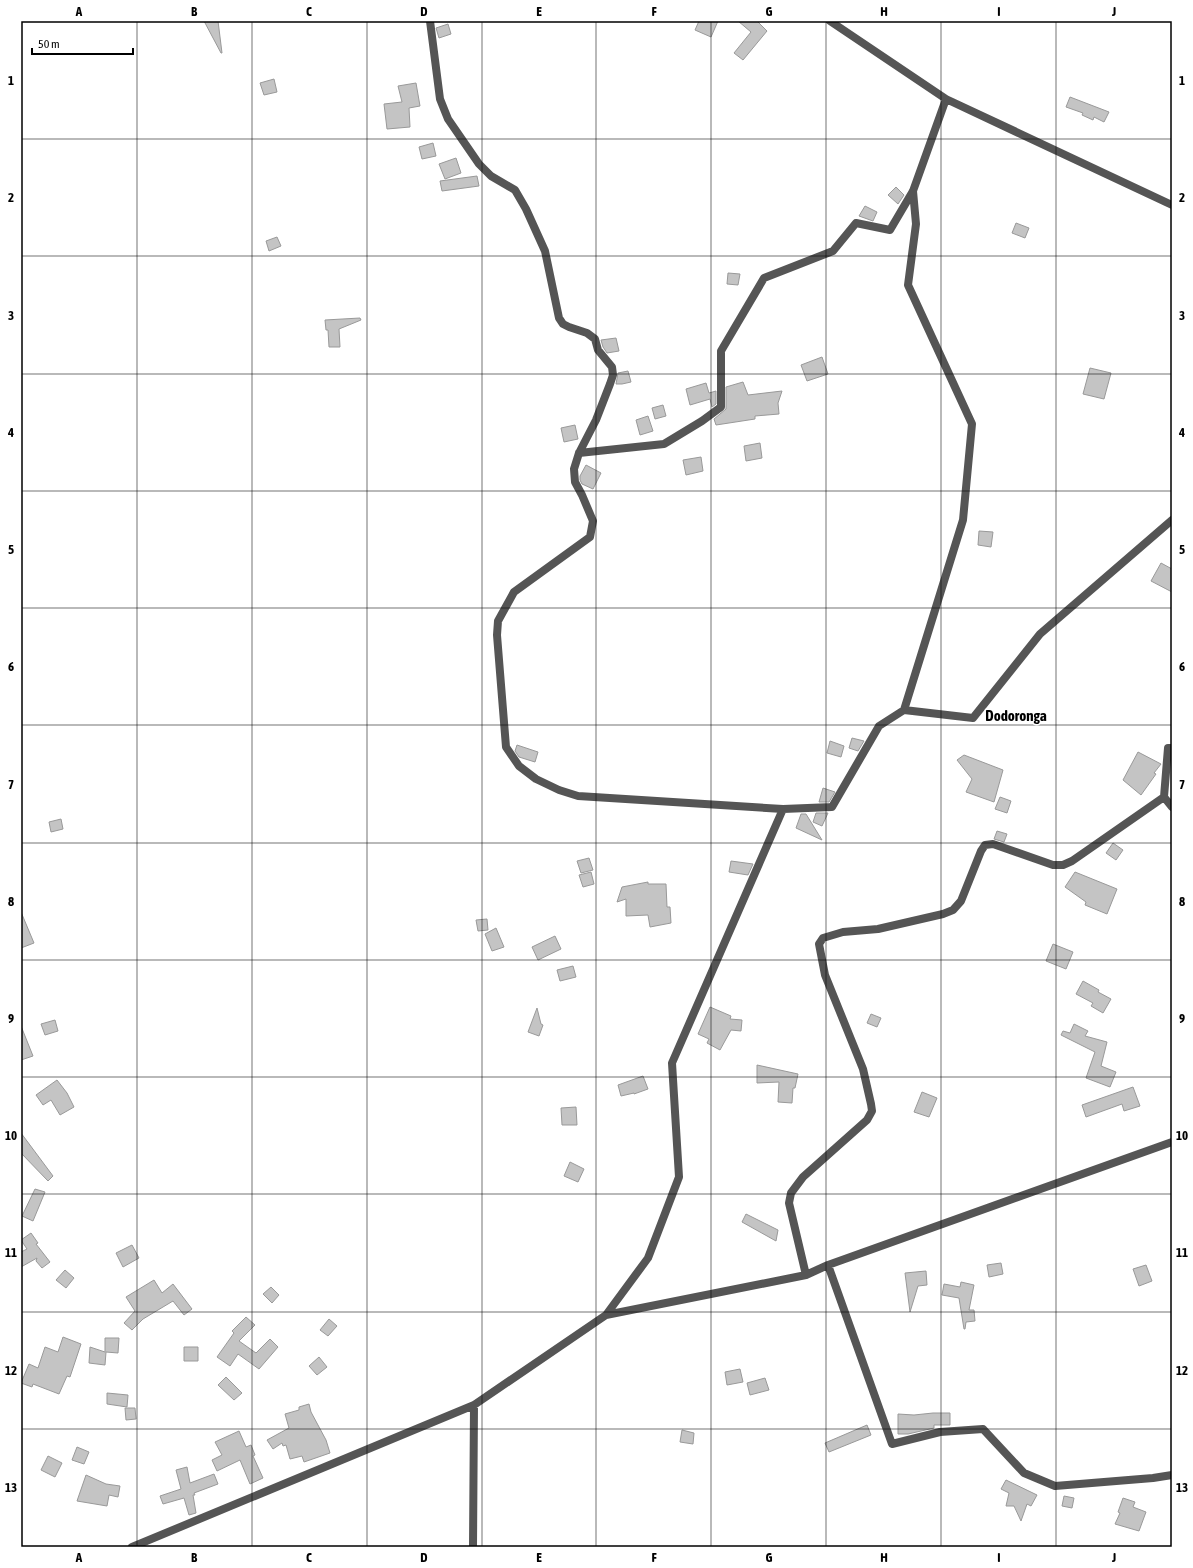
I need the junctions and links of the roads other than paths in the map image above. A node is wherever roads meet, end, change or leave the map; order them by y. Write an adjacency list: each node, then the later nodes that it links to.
1 (430, 21): 6 (street)
2 (830, 21): 3 (street)
3 (946, 99): 4 (street); 5 (street)
4 (913, 191): 6 (street); 8 (street)
5 (1172, 205)
6 (579, 453): 12 (street)
7 (1172, 520): 8 (street)
8 (904, 710): 12 (street)
9 (1172, 748): 10 (street)
10 (1164, 797): 11 (street); 15 (street)
11 (1172, 807)
12 (783, 809): 16 (street)
13 (1172, 1142): 14 (street)
14 (828, 1265): 15 (street); 18 (street)
15 (806, 1274): 16 (street)
16 (606, 1315): 17 (street)
17 (474, 1405): 19 (street); 20 (street)
18 (1172, 1475)
19 (132, 1547)
20 (473, 1547)

